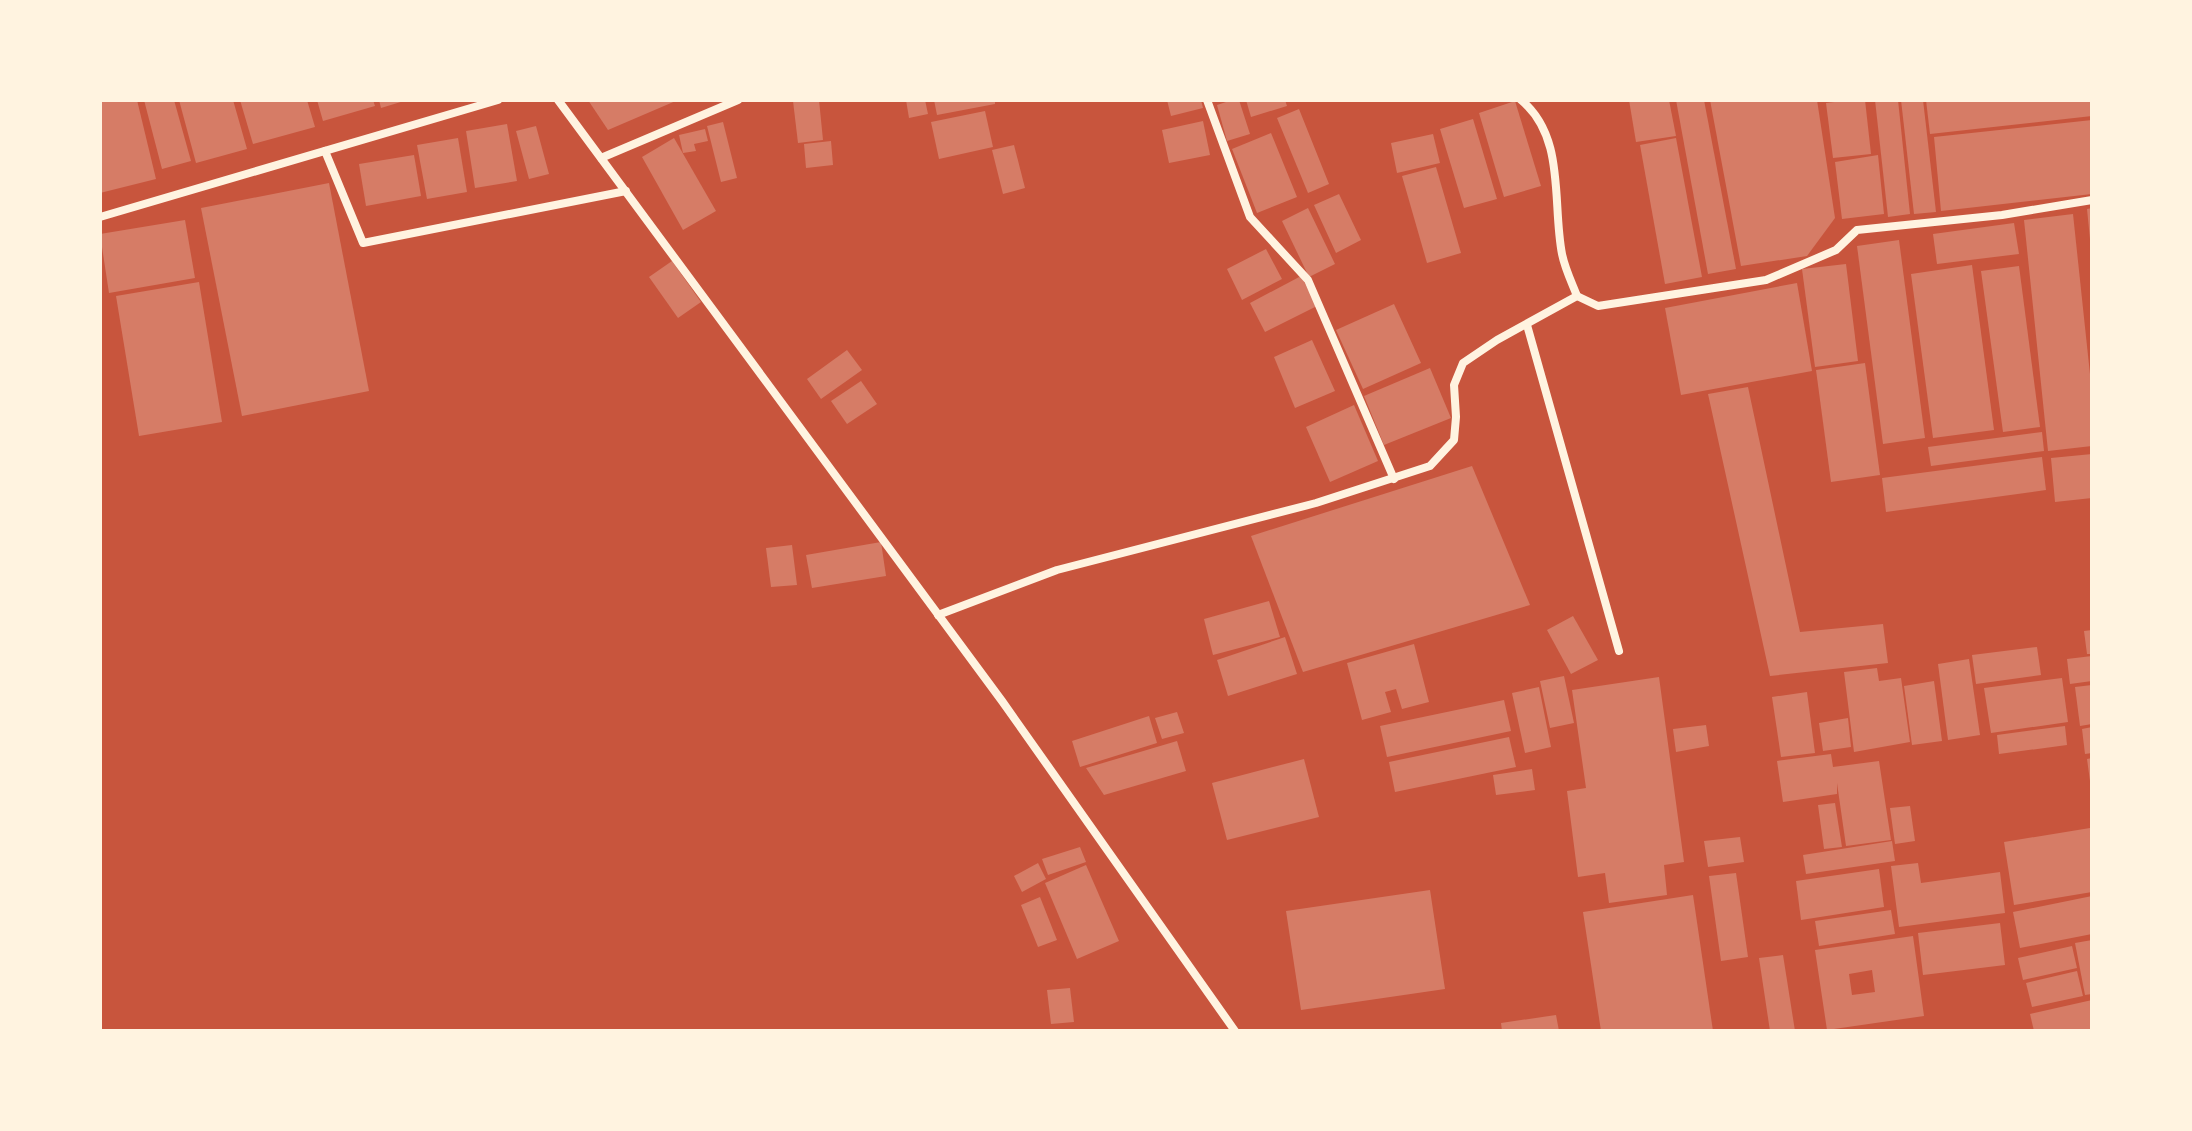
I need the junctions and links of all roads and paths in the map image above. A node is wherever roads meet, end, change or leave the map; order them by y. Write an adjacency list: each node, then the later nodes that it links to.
1 (498, 100): 8 (street)
2 (558, 100): 9 (street)
3 (738, 100): 9 (street)
4 (1207, 100): 15 (street)
5 (1521, 100): 7 (street)
6 (1537, 100): 7 (street)
7 (1533, 110): 13 (street)
8 (325, 151): 10 (street); 12 (street)
9 (601, 158): 10 (street)
10 (626, 191): 16 (street)
11 (2092, 200): 13 (street)
12 (100, 217)
13 (1577, 296): 14 (street)
14 (1527, 325): 15 (street); 17 (street)
15 (1394, 479): 16 (street)
16 (938, 615): 18 (street)
17 (1619, 651)
18 (1235, 1031)

